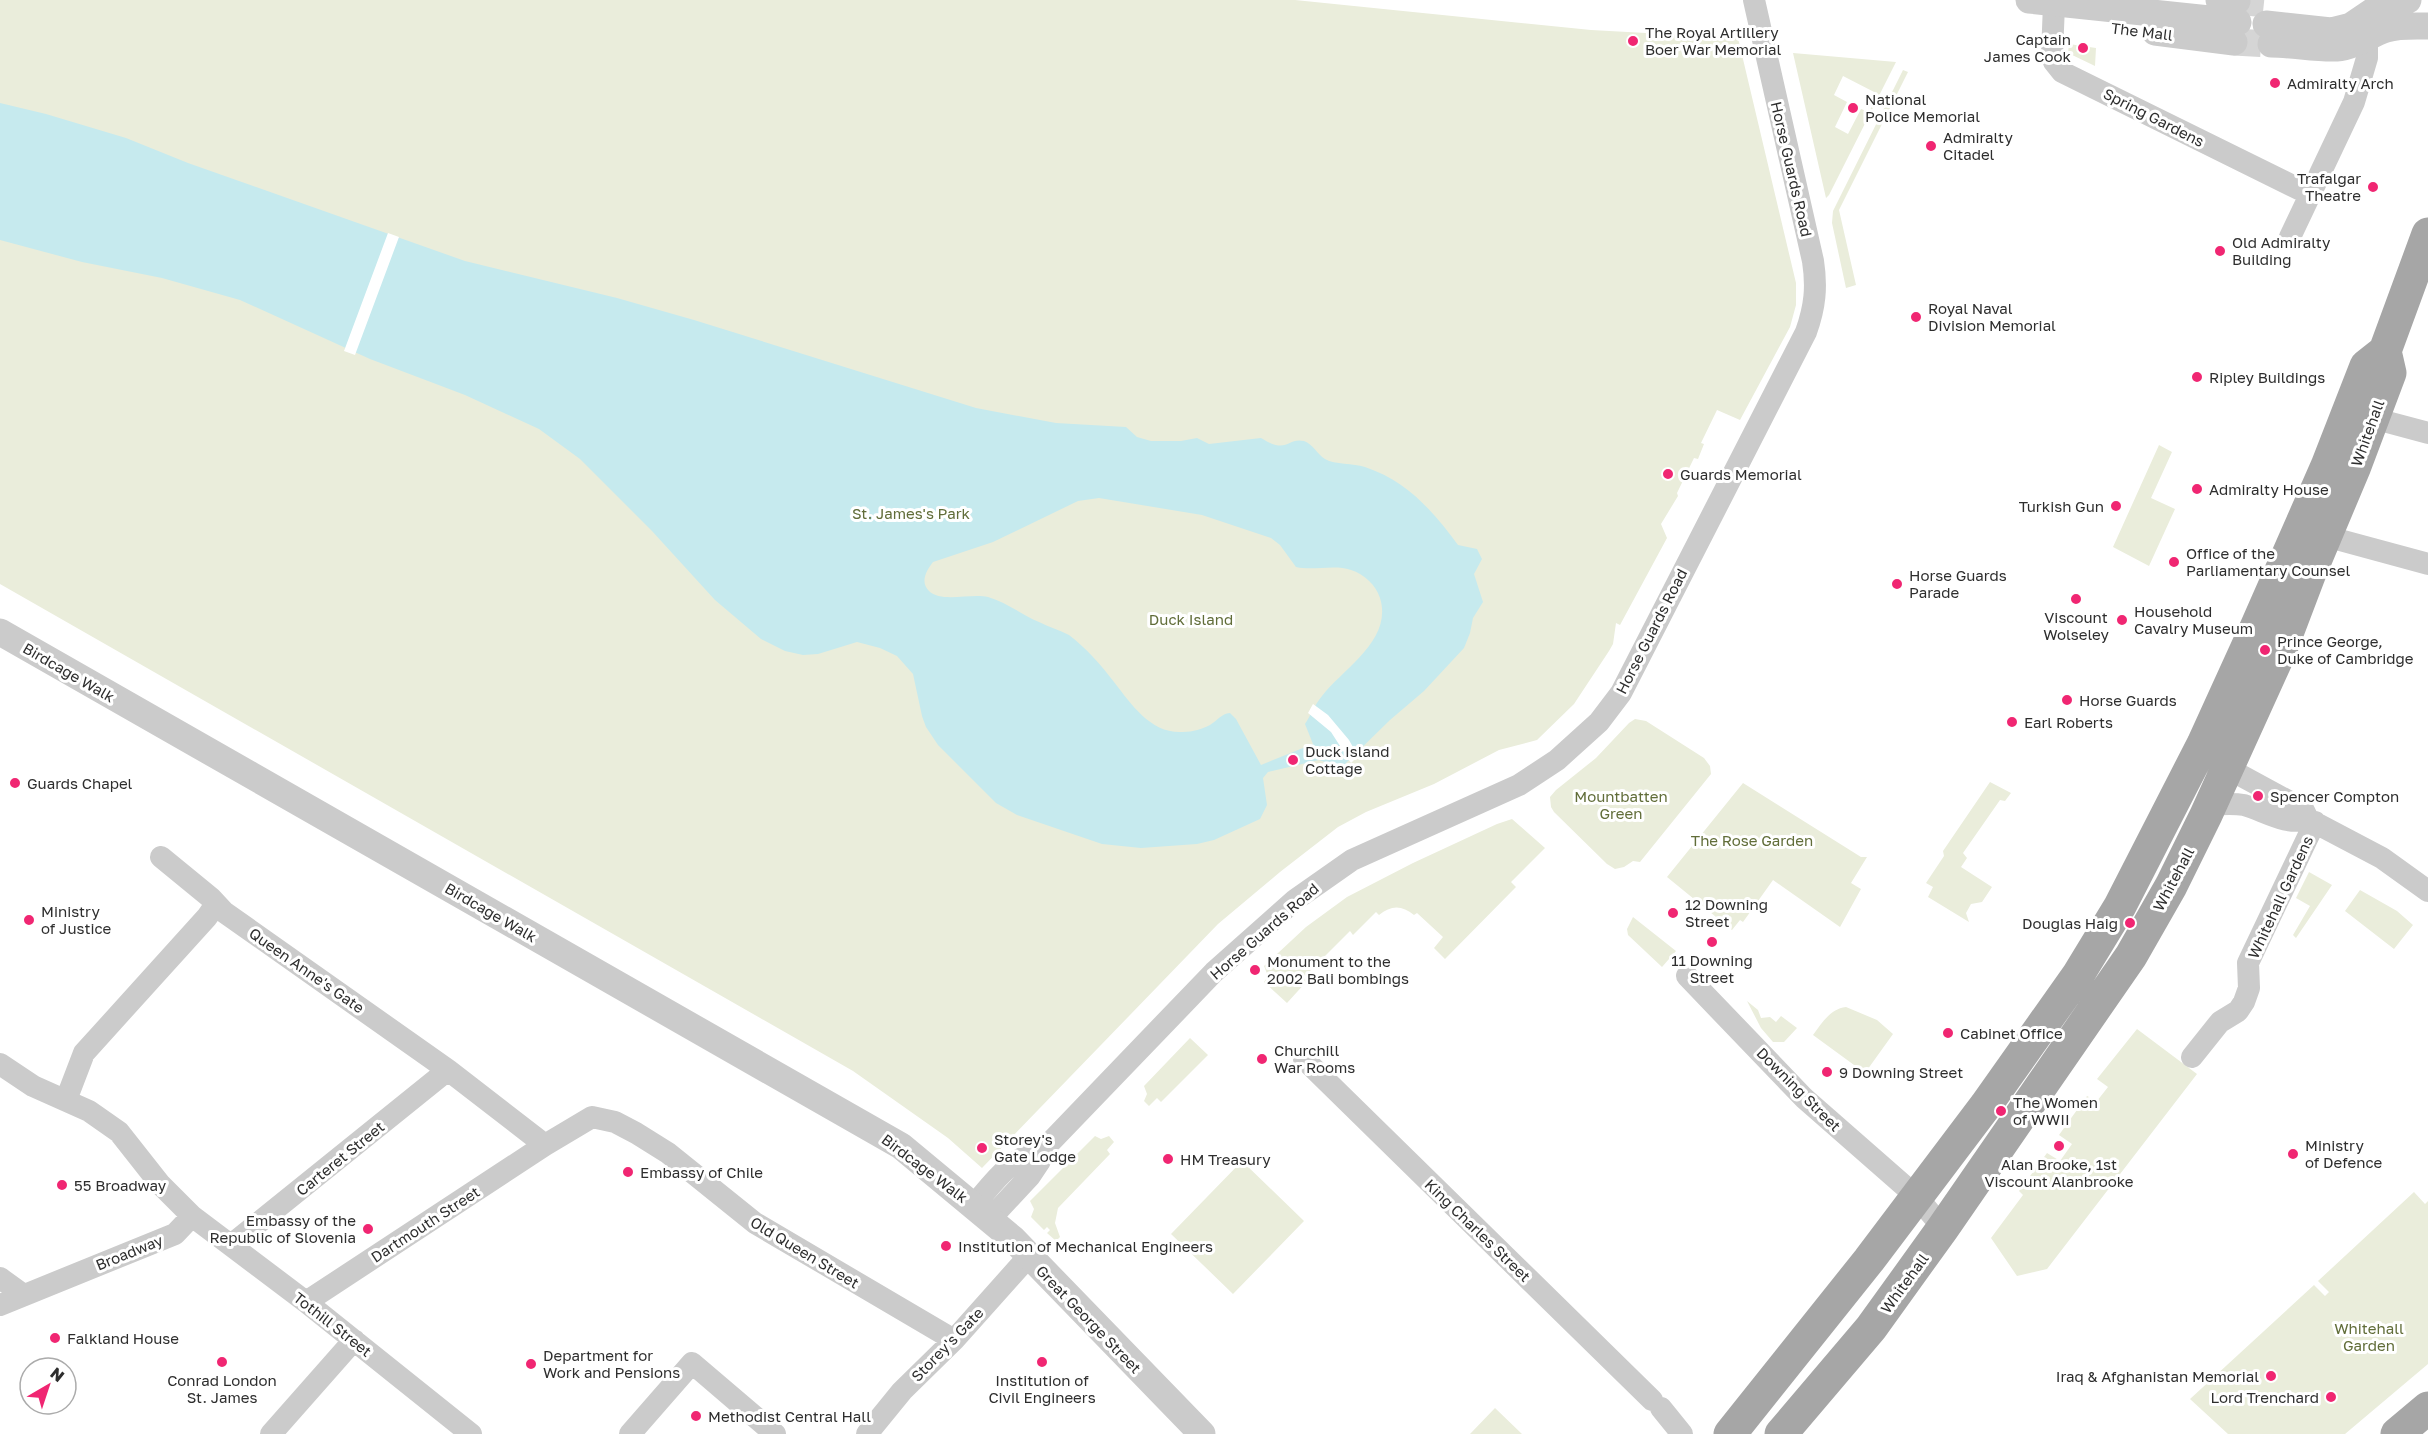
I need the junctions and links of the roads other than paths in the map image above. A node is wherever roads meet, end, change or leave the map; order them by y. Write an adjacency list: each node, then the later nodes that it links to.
1 (1754, 0): 33 (street, Horse Guards Road)
2 (2408, 0): 4 (street)
3 (2051, 1): 5 (street, The Mall); 8 (street, Spring Gardens)
4 (2369, 6): 7 (street)
5 (2232, 16)
6 (2428, 26): 7 (street)
7 (2367, 39): 8 (street)
8 (2309, 194): 10 (street)
9 (2428, 234): 11 (main road, Whitehall)
10 (2290, 237)
11 (2361, 415): 12 (street); 13 (main road, Whitehall)
12 (2428, 434)
13 (2312, 533): 14 (street); 16 (main road, Whitehall); 17 (main road, Whitehall)
14 (2428, 564)
15 (0, 632): 33 (street, Birdcage Walk)
16 (2227, 768): 17 (street); 18 (main road, Whitehall); 19 (street)
17 (2182, 782): 24 (main road, Whitehall)
18 (2210, 806): 19 (street); 25 (main road, Whitehall)
19 (2311, 820): 21 (street); 26 (street, Whitehall Gardens)
20 (161, 857): 22 (street, Queen Anne's Gate)
21 (2428, 891)
22 (216, 904): 29 (street, Queen Anne's Gate); 30 (street)
23 (1687, 976): 32 (street, Downing Street)
24 (2070, 987): 25 (main road); 32 (main road, Whitehall)
25 (2097, 1006): 35 (main road, Whitehall)
26 (2192, 1057)
27 (1304, 1059): 51 (street, King Charles Street)
28 (0, 1064): 30 (street)
29 (448, 1070): 31 (street, Queen Anne's Gate); 36 (street, Carteret Street)
30 (66, 1100): 34 (street)
31 (545, 1145): 40 (street, Dartmouth Street); 43 (street, Old Queen Street)
32 (1917, 1197): 35 (street, Downing Street); 52 (main road, Whitehall)
33 (982, 1212): 37 (street, Great George Street)
34 (192, 1216): 36 (street, Tothill Street); 39 (street, Broadway)
35 (1943, 1228): 53 (main road, Whitehall)
36 (231, 1245): 40 (street, Tothill Street)
37 (1029, 1256): 43 (street, Storey's Gate); 50 (street, Great George Street)
38 (0, 1278): 39 (street)
39 (22, 1294): 41 (street, Broadway)
40 (306, 1302): 42 (street, Tothill Street)
41 (0, 1305)
42 (354, 1340): 45 (street); 46 (street, Tothill Street)
43 (954, 1340): 49 (street, Storey's Gate)
44 (2428, 1407): 54 (main road)
45 (271, 1434)
46 (471, 1434)
47 (630, 1434): 48 (street)
48 (775, 1434)
49 (867, 1434)
50 (1202, 1434)
51 (1682, 1434)
52 (1730, 1434)
53 (1781, 1434)
54 (2397, 1434)

